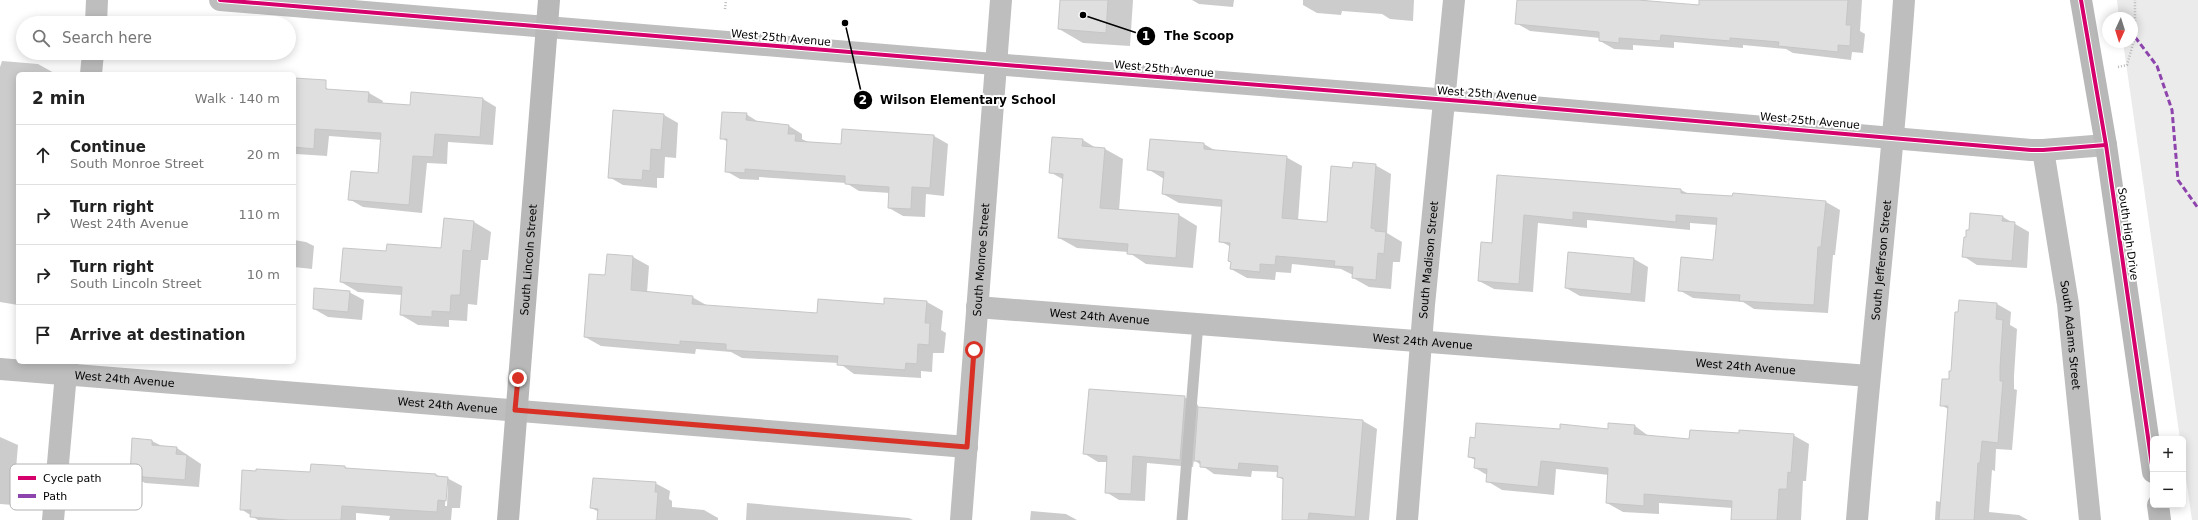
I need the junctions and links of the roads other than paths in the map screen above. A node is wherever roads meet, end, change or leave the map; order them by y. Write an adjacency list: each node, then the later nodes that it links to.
1 (97, 0): 8 (street)
2 (220, 0): 9 (street, West 25th Avenue)
3 (549, 0): 9 (street, South Lincoln Street)
4 (1001, 0): 11 (street, South Monroe Street)
5 (1454, 0): 13 (street, South Madison Street)
6 (1904, 0): 14 (street, South Jefferson Street)
7 (2081, 0): 15 (street, South High Drive)
8 (96, 16)
9 (547, 27): 11 (street, West 25th Avenue); 23 (street, South Lincoln Street)
10 (92, 60): 12 (street)
11 (996, 64): 13 (street, West 25th Avenue); 17 (street, South Monroe Street)
12 (91, 72)
13 (1445, 100): 14 (street, West 25th Avenue); 19 (street, South Madison Street)
14 (1894, 137): 16 (street, West 25th Avenue); 22 (street, South Jefferson Street)
15 (2106, 145): 16 (street, West 25th Avenue); 25 (street, South High Drive)
16 (2043, 150): 35 (street, South Adams Street)
17 (977, 307): 18 (street, West 24th Avenue); 24 (street, South Monroe Street)
18 (1198, 324): 19 (street, West 24th Avenue); 32 (lane)
19 (1421, 340): 22 (street, West 24th Avenue); 33 (street, South Madison Street)
20 (66, 368): 21 (street, West 24th Avenue); 23 (street, West 24th Avenue); 26 (street)
21 (0, 369)
22 (1869, 376): 34 (street, South Jefferson Street)
23 (515, 410): 24 (street, West 24th Avenue); 30 (street, South Lincoln Street)
24 (967, 447): 31 (street, South Monroe Street)
25 (2150, 451)
26 (58, 464)
27 (2158, 508): 36 (street)
28 (54, 510): 29 (street)
29 (53, 520)
30 (508, 520)
31 (961, 520)
32 (1182, 520)
33 (1407, 520)
34 (1857, 520)
35 (2090, 520)
36 (2160, 520)

